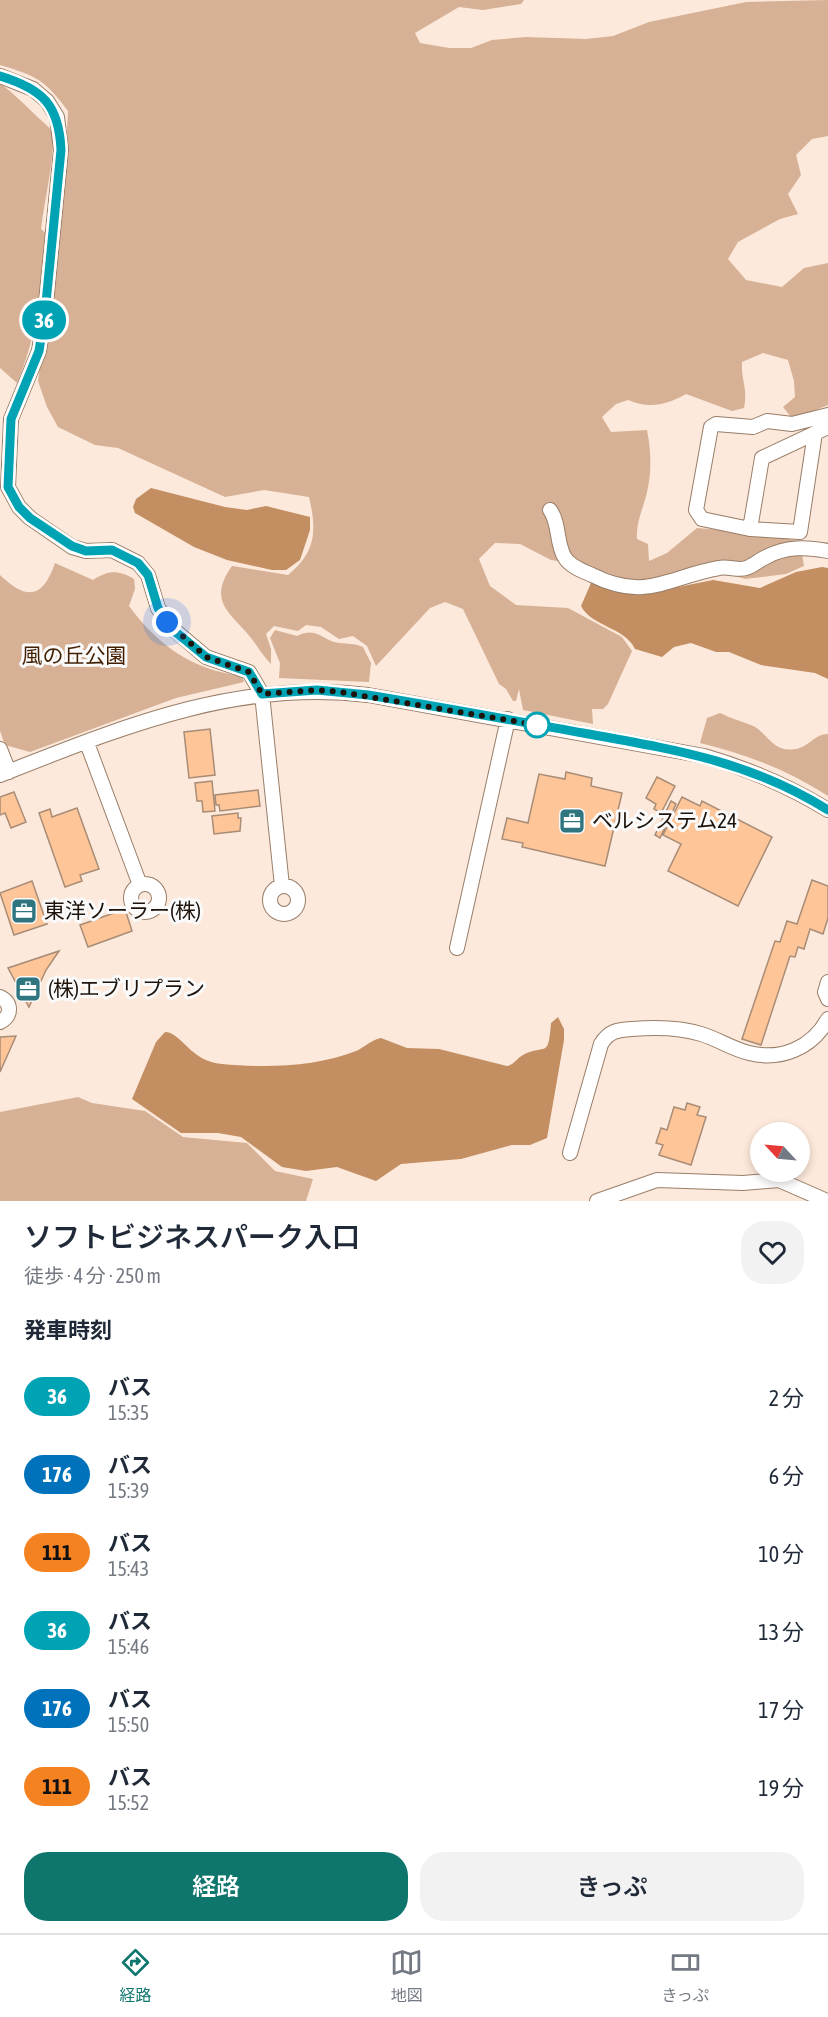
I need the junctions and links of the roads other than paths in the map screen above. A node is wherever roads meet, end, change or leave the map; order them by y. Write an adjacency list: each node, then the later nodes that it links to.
1 (0, 76): 7 (street)
2 (828, 415): 5 (street)
3 (822, 430): 5 (street); 5 (street)
4 (550, 510): 6 (street)
5 (750, 529)
6 (828, 551)
7 (262, 694): 8 (street); 9 (street); 14 (street)
8 (508, 719): 12 (street); 15 (street)
9 (87, 743): 11 (street); 13 (street)
10 (0, 749): 11 (street)
11 (4, 774)
12 (828, 810)
13 (140, 885)
14 (282, 886)
15 (457, 948)
16 (828, 982): 18 (street)
17 (0, 997): 20 (street)
18 (828, 999)
19 (828, 1020): 21 (street)
20 (0, 1022)
21 (570, 1153)
22 (597, 1201): 23 (street)
23 (827, 1201)

